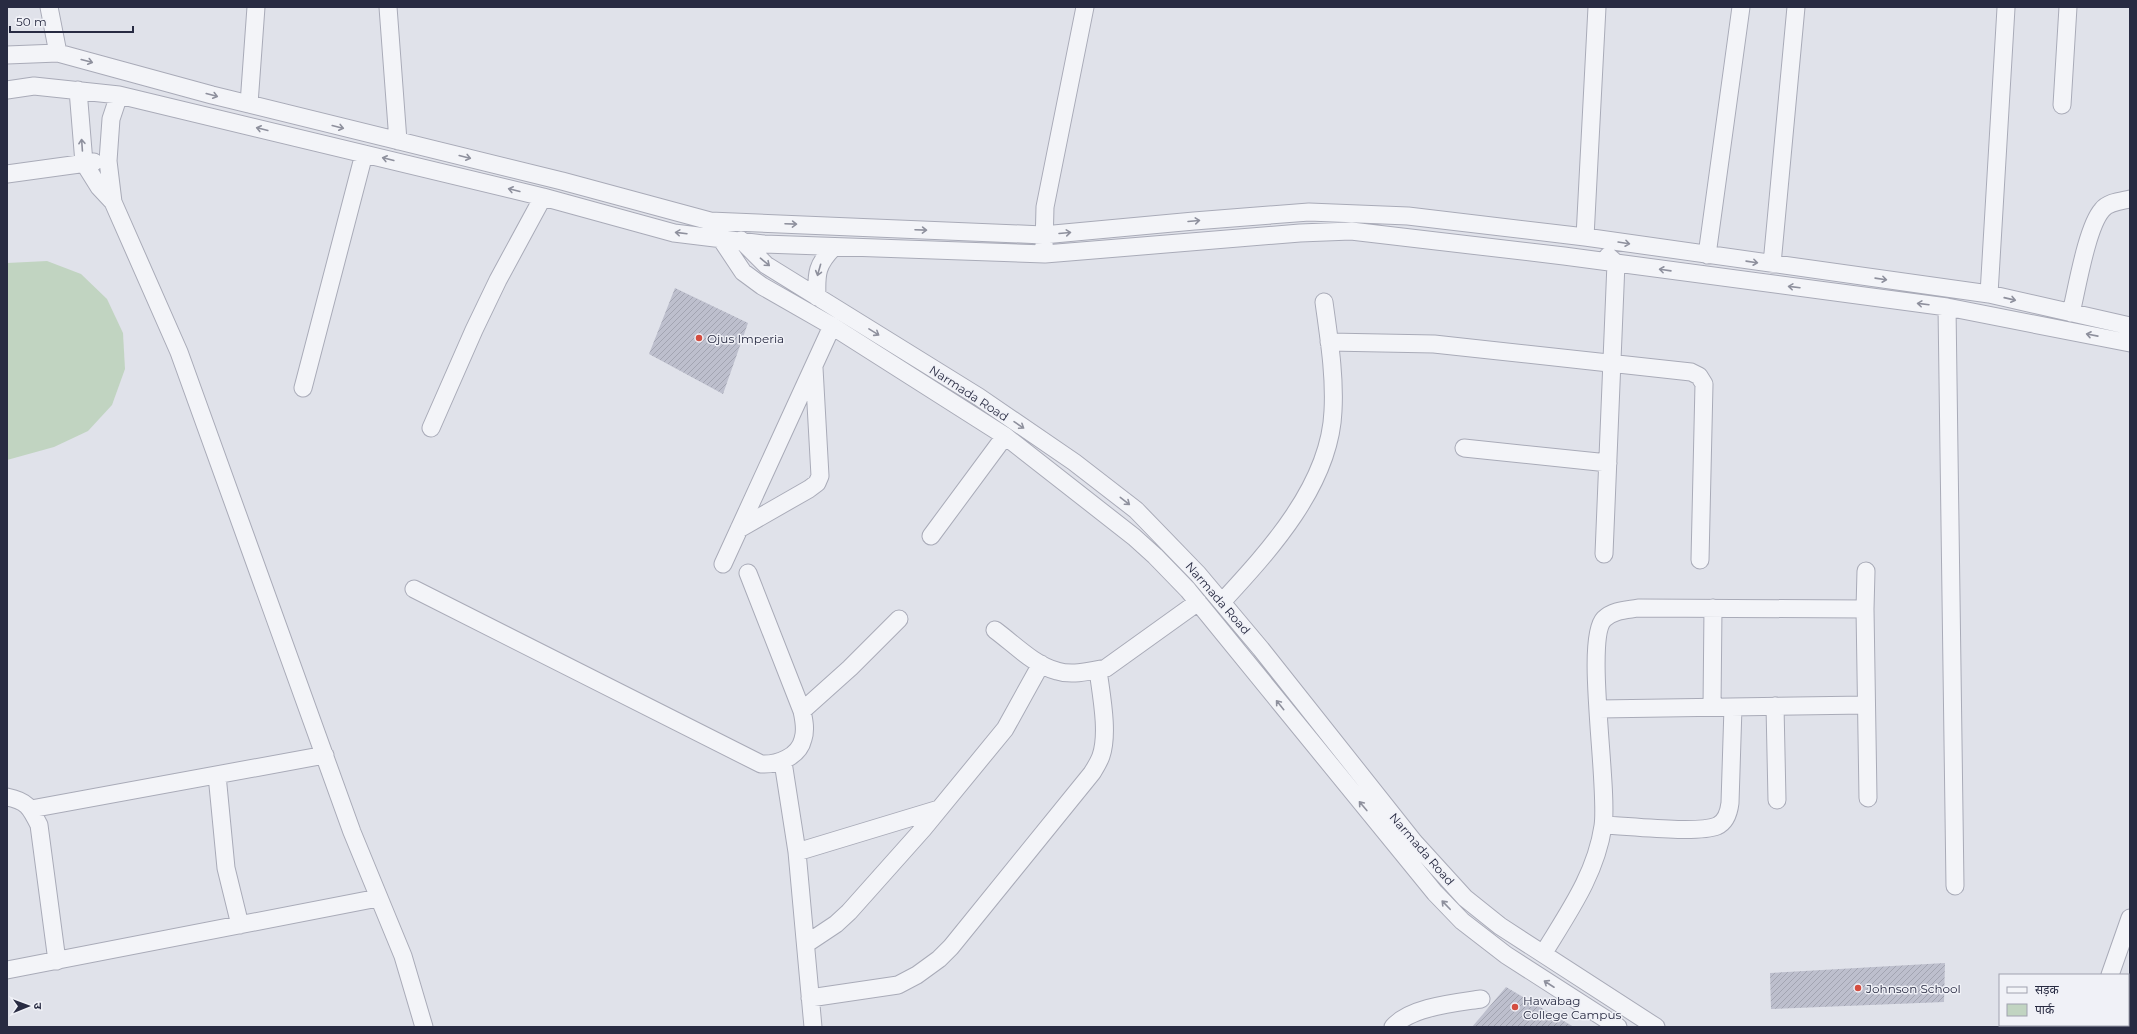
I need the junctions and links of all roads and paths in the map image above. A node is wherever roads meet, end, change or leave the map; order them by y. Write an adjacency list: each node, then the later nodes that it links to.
1 (49, 7): 10 (street)
2 (256, 7): 15 (street)
3 (388, 7): 17 (street)
4 (1085, 7): 27 (street)
5 (1597, 7): 28 (street)
6 (1742, 7): 33 (street)
7 (1796, 7): 35 (street)
8 (2068, 7): 16 (street)
9 (2006, 8): 36 (street)
10 (58, 53): 11 (street); 15 (street, one-way to 15)
11 (7, 55)
12 (7, 90): 13 (street)
13 (78, 90): 14 (street); 20 (street, one-way to 13)
14 (119, 94): 18 (street, one-way to 14); 19 (street)
15 (249, 104): 17 (street, one-way to 17)
16 (2062, 105)
17 (398, 141): 25 (street, one-way to 25)
18 (364, 154): 22 (street, one-way to 18); 47 (street)
19 (108, 161): 20 (street); 24 (street)
20 (84, 163): 21 (street); 24 (street)
21 (7, 174)
22 (543, 197): 29 (street, one-way to 22); 48 (street)
23 (2130, 199): 40 (street)
24 (113, 202): 74 (street)
25 (710, 221): 26 (street); 29 (street)
26 (732, 222): 27 (street, one-way to 27); 30 (street, Narmada Road)
27 (1043, 235): 28 (street, one-way to 28); 32 (street)
28 (1585, 237): 33 (street, one-way to 33); 34 (street)
29 (719, 238): 30 (street); 41 (street)
30 (742, 241): 31 (street); 37 (street, Narmada Road, one-way to 37)
31 (834, 247): 32 (street); 37 (street, one-way to 37)
32 (1045, 254): 34 (street)
33 (1707, 255): 35 (street, one-way to 35)
34 (1616, 263): 39 (street, one-way to 34); 45 (street)
35 (1772, 264): 36 (street, one-way to 36)
36 (1990, 294): 40 (street, one-way to 40)
37 (817, 297): 61 (street, Narmada Road, one-way to 61)
38 (1324, 302): 43 (street)
39 (1947, 307): 44 (street, one-way to 39); 84 (street)
40 (2070, 313): 42 (street)
41 (832, 326): 46 (street); 49 (street)
42 (2130, 326)
43 (1329, 342): 45 (street); 61 (street)
44 (2130, 343)
45 (1612, 364): 51 (street); 55 (street)
46 (814, 366): 52 (street); 52 (street)
47 (303, 388)
48 (432, 428)
49 (1005, 436): 53 (street); 60 (street)
50 (1464, 448): 51 (street)
51 (1608, 463): 54 (street)
52 (739, 528): 56 (street)
53 (931, 536)
54 (1604, 554)
55 (1700, 560)
56 (723, 564)
57 (1866, 571): 63 (street)
58 (748, 573): 73 (street)
59 (414, 589): 75 (street)
60 (1198, 602): 67 (street); 98 (street, one-way to 60)
61 (1222, 602): 89 (street, Narmada Road)
62 (1713, 608): 63 (street); 70 (street); 72 (street)
63 (1865, 609): 68 (street)
64 (899, 619): 73 (street)
65 (995, 630): 66 (street)
66 (1041, 664): 67 (street); 81 (street)
67 (1098, 670): 93 (street)
68 (1866, 705): 69 (street); 78 (street)
69 (1775, 706): 71 (street); 79 (street)
70 (1712, 707): 71 (street); 72 (street)
71 (1733, 707): 82 (street)
72 (1599, 709): 82 (street)
73 (802, 711): 75 (street)
74 (325, 755): 76 (street); 85 (street)
75 (783, 762): 83 (street)
76 (218, 775): 80 (street); 87 (street)
77 (7, 796): 80 (street)
78 (1868, 798)
79 (1777, 800)
80 (31, 809): 90 (street)
81 (939, 809): 83 (street); 88 (street)
82 (1604, 825): 89 (street)
83 (797, 852): 88 (street)
84 (1955, 886)
85 (378, 898): 87 (street); 95 (street)
86 (2130, 918): 92 (street)
87 (240, 925): 90 (street)
88 (806, 944): 93 (street)
89 (1543, 954): 99 (street, Narmada Road)
90 (57, 961): 91 (street)
91 (7, 970)
92 (2110, 974)
93 (810, 998): 96 (street)
94 (1481, 999): 97 (street)
95 (424, 1027)
96 (813, 1027)
97 (1393, 1027)
98 (1618, 1027)
99 (1656, 1027)

